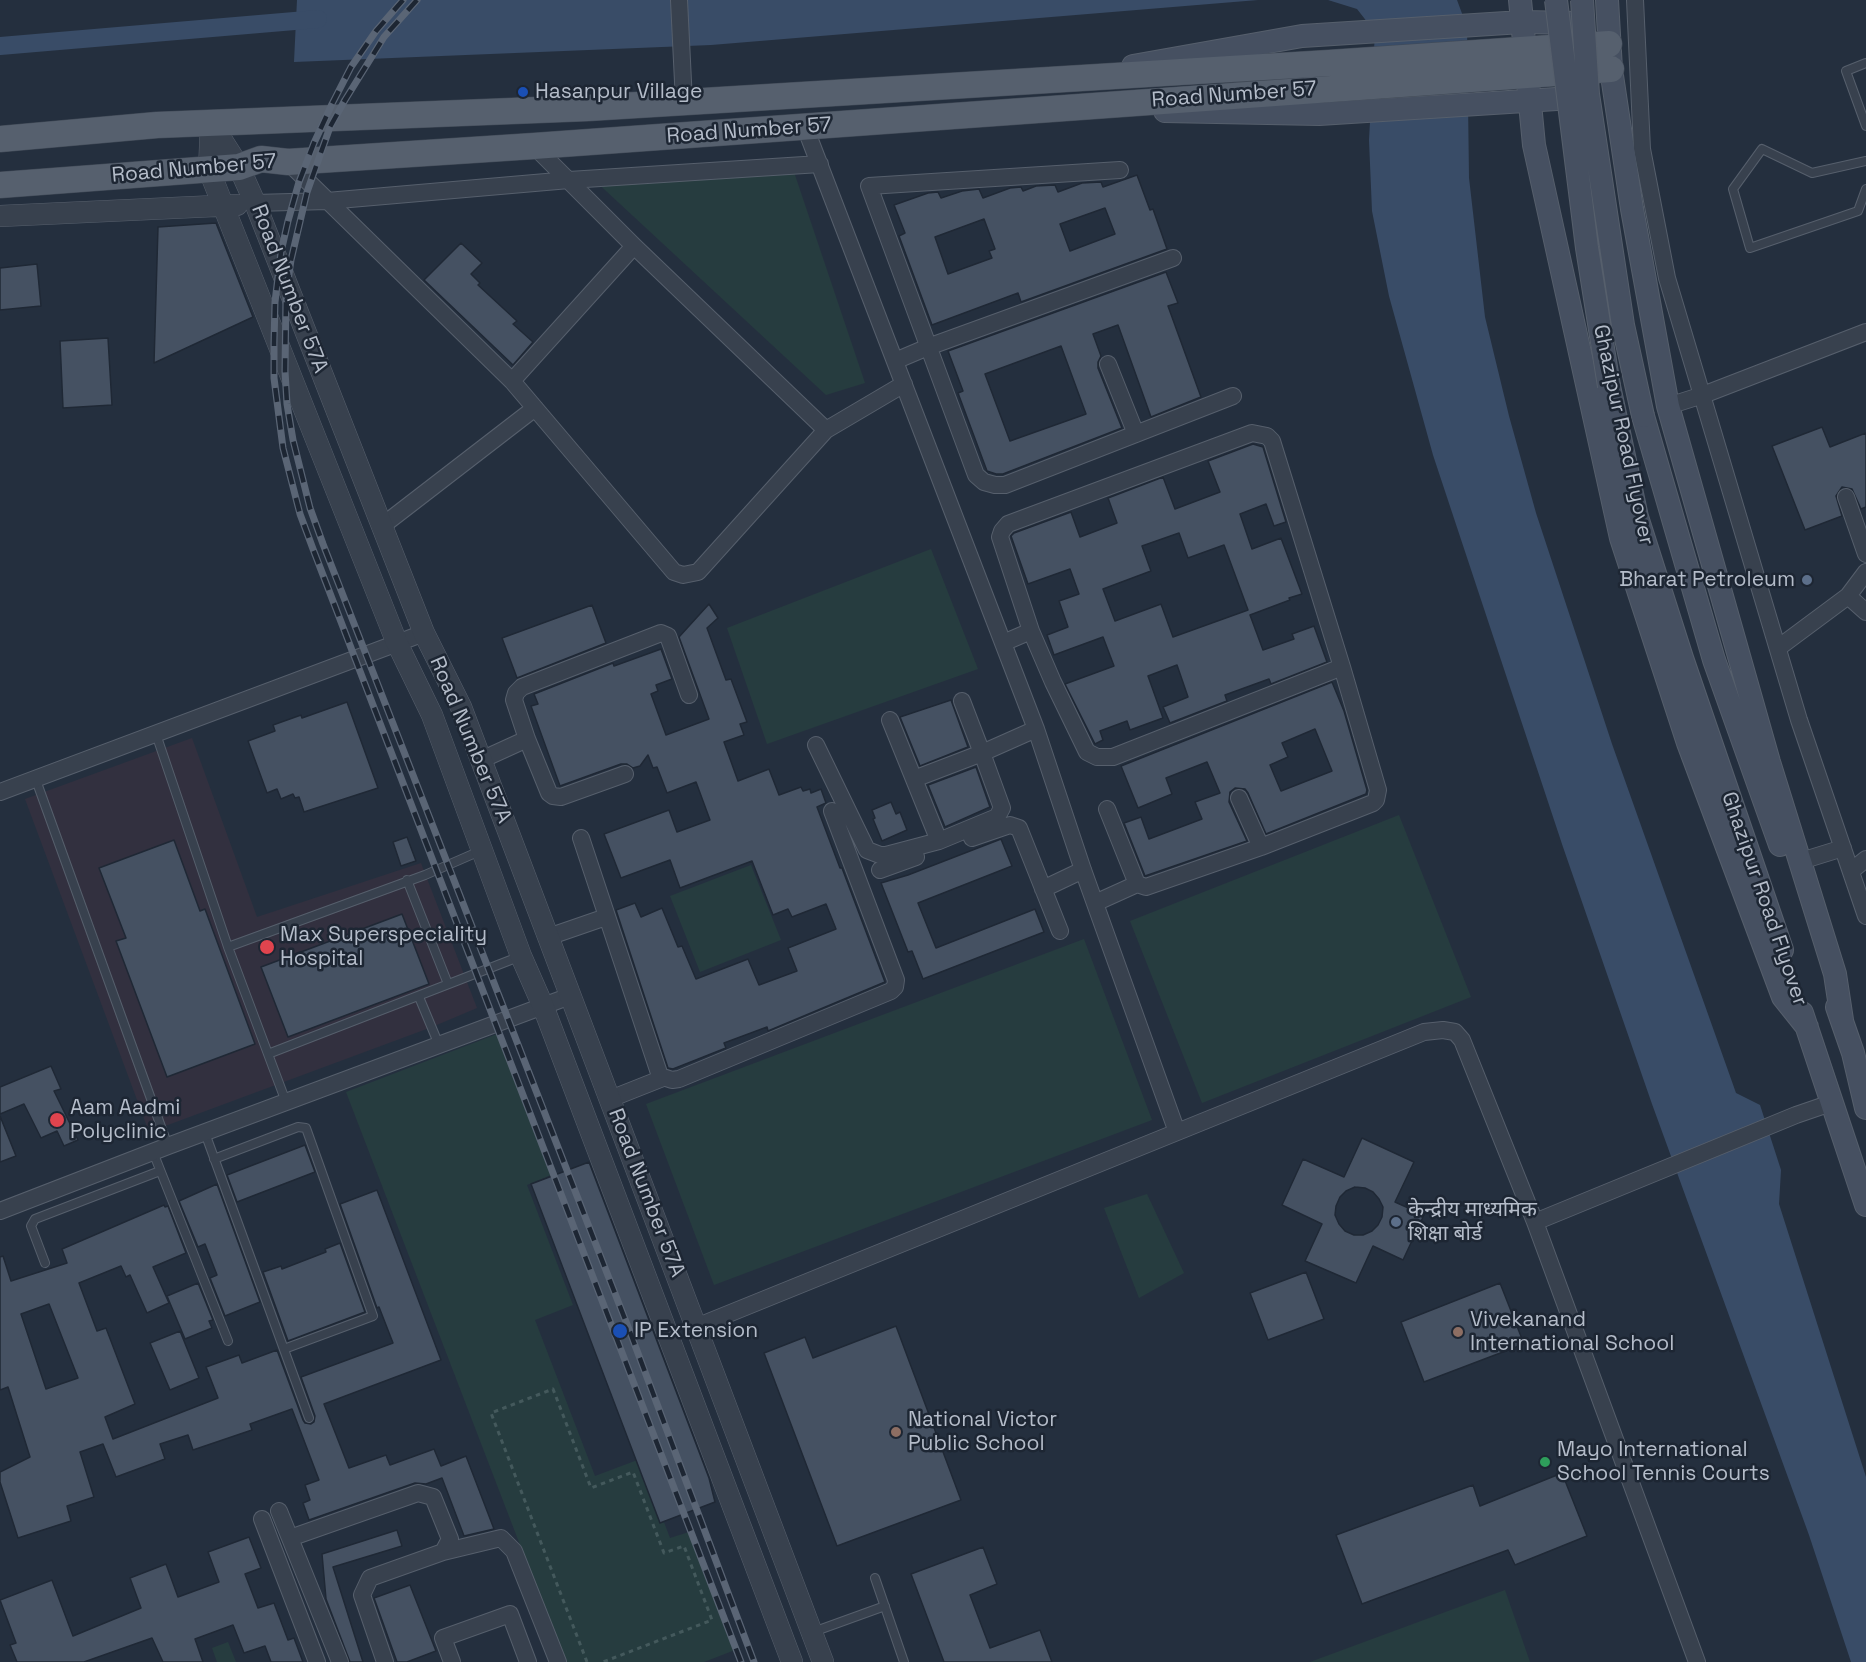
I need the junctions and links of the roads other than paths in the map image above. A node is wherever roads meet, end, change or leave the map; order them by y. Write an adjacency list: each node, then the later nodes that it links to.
1 (679, 0): 13 (street)
2 (1556, 0): 102 (main road, Ghazipur Road Flyover, bridge)
3 (1582, 0): 101 (main road, Ghazipur Road Flyover, bridge)
4 (1635, 0): 43 (street)
5 (1521, 11): 6 (main road); 7 (main road); 10 (main road)
6 (1609, 34): 7 (main road); 11 (main road)
7 (1526, 62): 9 (main road); 12 (main road)
8 (1866, 63): 17 (lane)
9 (1500, 65): 10 (main road, Road Number 57); 14 (main road, Road Number 57)
10 (1052, 80): 13 (main road, Road Number 57)
11 (1616, 95): 12 (main road); 32 (main road)
12 (1530, 101): 14 (main road); 34 (main road)
13 (684, 102): 15 (main road, Road Number 57)
14 (1054, 108): 16 (main road, Road Number 57)
15 (211, 123): 18 (main road, Road Number 57); 23 (street, Road Number 57A); 24 (street, Road Number 57A)
16 (806, 126): 19 (main road, Road Number 57); 22 (street)
17 (1866, 126)
18 (0, 140)
19 (534, 146): 21 (main road, Road Number 57); 26 (street)
20 (1866, 161): 28 (lane)
21 (288, 162): 23 (main road, Road Number 57); 29 (street)
22 (820, 164): 26 (street); 39 (street)
23 (239, 167): 24 (main road, Road Number 57); 30 (street, Road Number 57A)
24 (209, 170): 27 (main road, Road Number 57); 31 (street, Road Number 57A)
25 (1120, 170): 38 (street)
26 (569, 180): 29 (street); 35 (street)
27 (0, 184)
28 (1866, 189)
29 (327, 201): 30 (street); 41 (street)
30 (255, 203): 31 (street); 50 (street, Road Number 57A)
31 (223, 207): 33 (street); 57 (street, Road Number 57A)
32 (1632, 208): 34 (main road); 45 (main road)
33 (0, 216)
34 (1551, 220): 102 (main road)
35 (634, 246): 41 (street); 47 (street)
36 (1173, 258): 38 (street)
37 (1866, 332): 43 (street)
38 (927, 347): 39 (street); 48 (street)
39 (895, 361): 42 (street)
40 (1108, 364): 48 (street)
41 (512, 381): 46 (street)
42 (904, 384): 47 (street); 58 (street)
43 (1703, 395): 45 (street); 59 (street)
44 (1233, 396): 48 (street)
45 (1668, 406): 83 (main road)
46 (535, 408): 47 (street); 50 (street)
47 (826, 430)
48 (1136, 434)
49 (1846, 497): 51 (street)
50 (382, 526): 56 (street, Road Number 57A)
51 (1866, 554)
52 (1866, 572): 53 (street)
53 (1848, 596): 54 (street); 59 (street)
54 (1866, 612)
55 (1031, 631): 58 (street); 60 (street); 60 (street)
56 (424, 633): 57 (street); 69 (street, Road Number 57A)
57 (397, 643): 65 (street); 81 (street, Road Number 57A)
58 (1003, 643): 64 (street)
59 (1778, 648): 80 (street)
60 (1342, 666): 79 (street)
61 (689, 694): 66 (street)
62 (962, 701): 68 (street)
63 (890, 720): 71 (street)
64 (1036, 729): 68 (street); 85 (street)
65 (156, 734): 72 (street); 95 (lane)
66 (527, 739): 69 (street); 70 (street)
67 (816, 746): 78 (street)
68 (982, 753): 71 (street); 78 (street)
69 (481, 760): 94 (street, Road Number 57A)
70 (625, 774)
71 (914, 779): 78 (street)
72 (36, 780): 73 (street); 112 (lane)
73 (0, 792)
74 (1239, 798): 79 (street)
75 (1107, 809): 88 (street)
76 (832, 811): 105 (street)
77 (581, 838): 91 (street)
78 (939, 841)
79 (1261, 847): 88 (street)
80 (1843, 848): 83 (street); 86 (street)
81 (484, 850): 87 (lane); 96 (street, Road Number 57A)
82 (1866, 859): 86 (street)
83 (1801, 861): 101 (main road)
84 (880, 870): 89 (street)
85 (1083, 870): 89 (street); 90 (street)
86 (1851, 871): 92 (street)
87 (407, 880): 95 (lane); 97 (lane)
88 (1137, 884): 90 (street)
89 (1043, 889): 93 (street)
90 (1095, 903): 110 (street)
91 (606, 916): 94 (street); 105 (street)
92 (1866, 916)
93 (1060, 931)
94 (548, 937): 98 (street, Road Number 57A)
95 (228, 947): 104 (lane)
96 (522, 956): 97 (lane); 100 (street, Road Number 57A)
97 (448, 984): 99 (lane)
98 (570, 996): 100 (street); 107 (street, Road Number 57A)
99 (419, 997): 103 (lane); 104 (lane)
100 (543, 1006): 103 (street); 136 (street, Road Number 57A)
101 (1842, 1020): 106 (main road)
102 (1807, 1027): 109 (main road, Ghazipur Road Flyover)
103 (439, 1045): 108 (street)
104 (268, 1054): 108 (lane)
105 (663, 1078): 107 (street)
106 (1864, 1098)
107 (610, 1099): 119 (street, Road Number 57A)
108 (286, 1102): 111 (street)
109 (1831, 1103): 115 (main road, Ghazipur Road Flyover); 117 (street)
110 (1177, 1132): 117 (street); 119 (street)
111 (205, 1133): 112 (street); 113 (lane)
112 (160, 1149): 114 (lane); 116 (street)
113 (214, 1159): 121 (lane); 121 (lane)
114 (160, 1171): 118 (lane); 120 (lane)
115 (1866, 1205)
116 (0, 1211)
117 (1535, 1222): 138 (street)
118 (45, 1263)
119 (696, 1327): 129 (street, Road Number 57A)
120 (228, 1341)
121 (284, 1349): 122 (lane)
122 (309, 1418)
123 (279, 1511): 125 (street)
124 (262, 1519): 130 (street)
125 (290, 1538): 126 (street); 131 (street)
126 (443, 1552): 132 (street); 135 (street)
127 (875, 1578): 128 (lane)
128 (885, 1606): 129 (lane); 137 (lane)
129 (818, 1649): 136 (street)
130 (317, 1662)
131 (340, 1662)
132 (385, 1662)
133 (452, 1662): 134 (street)
134 (528, 1662)
135 (558, 1662)
136 (793, 1662)
137 (904, 1662)
138 (1697, 1662)

